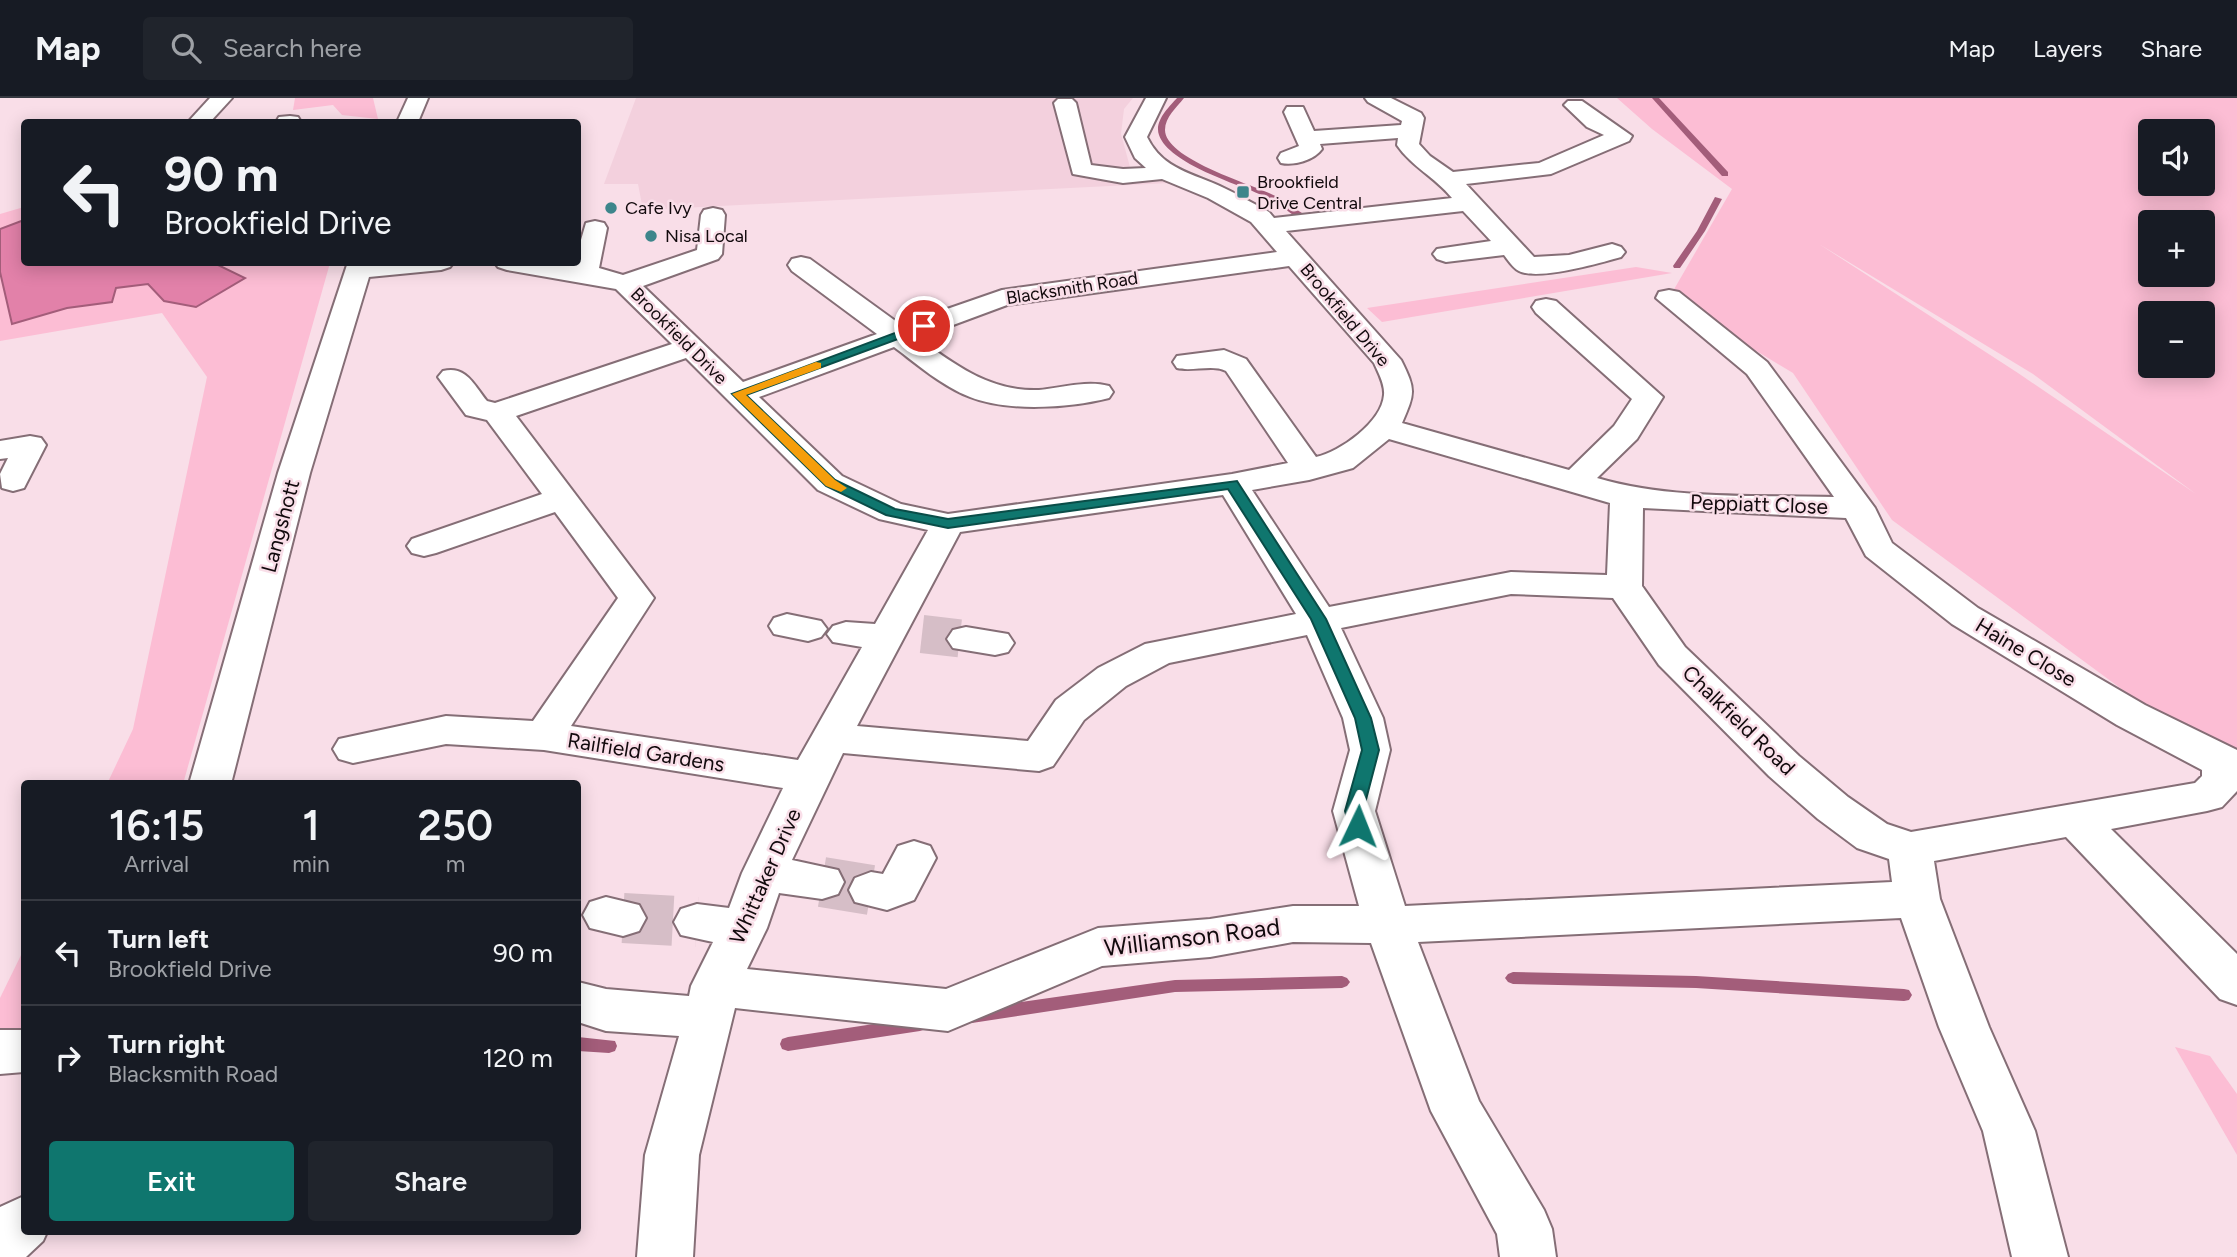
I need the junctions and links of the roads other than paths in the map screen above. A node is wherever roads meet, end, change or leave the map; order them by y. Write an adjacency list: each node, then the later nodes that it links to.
1 (222, 98): 8 (street)
2 (418, 98): 9 (street)
3 (1156, 98): 14 (street, Brookfield Drive)
4 (1375, 98): 10 (street)
5 (1065, 103): 14 (street)
6 (1575, 105): 13 (street)
7 (1295, 112): 11 (street)
8 (201, 119)
9 (409, 119)
10 (1410, 131): 11 (street); 15 (street)
11 (1307, 138): 12 (street)
12 (1314, 168)
13 (1544, 169): 15 (street); 16 (street)
14 (1166, 171): 19 (street, Brookfield Drive)
15 (1449, 179): 17 (street)
16 (1568, 180)
17 (1468, 203): 19 (street); 21 (street)
18 (713, 215): 29 (street)
19 (1268, 226): 24 (street, Brookfield Drive)
20 (589, 232): 28 (street)
21 (1507, 247): 22 (street); 23 (street)
22 (1612, 251)
23 (1446, 254)
24 (1296, 257): 32 (street, Blacksmith Road); 39 (street, Brookfield Drive)
25 (801, 265): 32 (street)
26 (360, 266): 57 (street, Langshott)
27 (537, 266): 28 (street)
28 (591, 275): 29 (street)
29 (625, 283): 33 (street, Brookfield Drive)
30 (1669, 298): 47 (street, Peppiatt Close)
31 (1546, 307): 43 (street)
32 (898, 335): 36 (street); 37 (street, Blacksmith Road)
33 (692, 347): 37 (street, Brookfield Drive); 38 (street)
34 (1187, 362): 41 (street)
35 (453, 377): 38 (street)
36 (1098, 392)
37 (738, 394): 48 (street, Brookfield Drive)
38 (497, 412): 46 (street, Railfield Gardens)
39 (1384, 428): 41 (street, Brookfield Drive); 43 (street, Peppiatt Close)
40 (0, 450): 42 (street)
41 (1309, 470): 44 (street, Brookfield Drive)
42 (13, 481)
43 (1575, 482): 45 (street, Peppiatt Close)
44 (1232, 484): 48 (street, Brookfield Drive); 51 (street)
45 (1627, 497): 47 (street, Peppiatt Close); 50 (street)
46 (560, 499): 49 (street); 52 (street, Railfield Gardens)
47 (1858, 508): 55 (street, Haine Close)
48 (948, 524): 53 (street, Whittaker Drive)
49 (424, 546)
50 (1624, 587): 51 (street); 59 (street, Chalkfield Road)
51 (1318, 619): 53 (street); 66 (street)
52 (544, 736): 54 (street); 56 (street, Railfield Gardens)
53 (832, 738): 56 (street, Whittaker Drive)
54 (354, 749)
55 (2230, 764): 58 (street, Haine Close)
56 (809, 777): 61 (street, Whittaker Drive)
57 (211, 780)
58 (2075, 820): 59 (street, Haine Close); 68 (street)
59 (1910, 849): 64 (street)
60 (914, 858): 63 (street)
61 (764, 873): 62 (street); 67 (street, Whittaker Drive)
62 (822, 882)
63 (871, 890)
64 (1917, 899): 66 (street); 77 (street)
65 (697, 922): 67 (street)
66 (1388, 925): 69 (street, Williamson Road); 76 (street)
67 (744, 928): 69 (street, Whittaker Drive)
68 (2237, 985)
69 (712, 1002): 70 (street, Williamson Road); 75 (street, Whittaker Drive)
70 (581, 1003)
71 (21, 1051): 72 (street)
72 (0, 1052)
73 (21, 1225): 74 (street)
74 (0, 1244)
75 (665, 1257)
76 (1528, 1257)
77 (2040, 1257)

